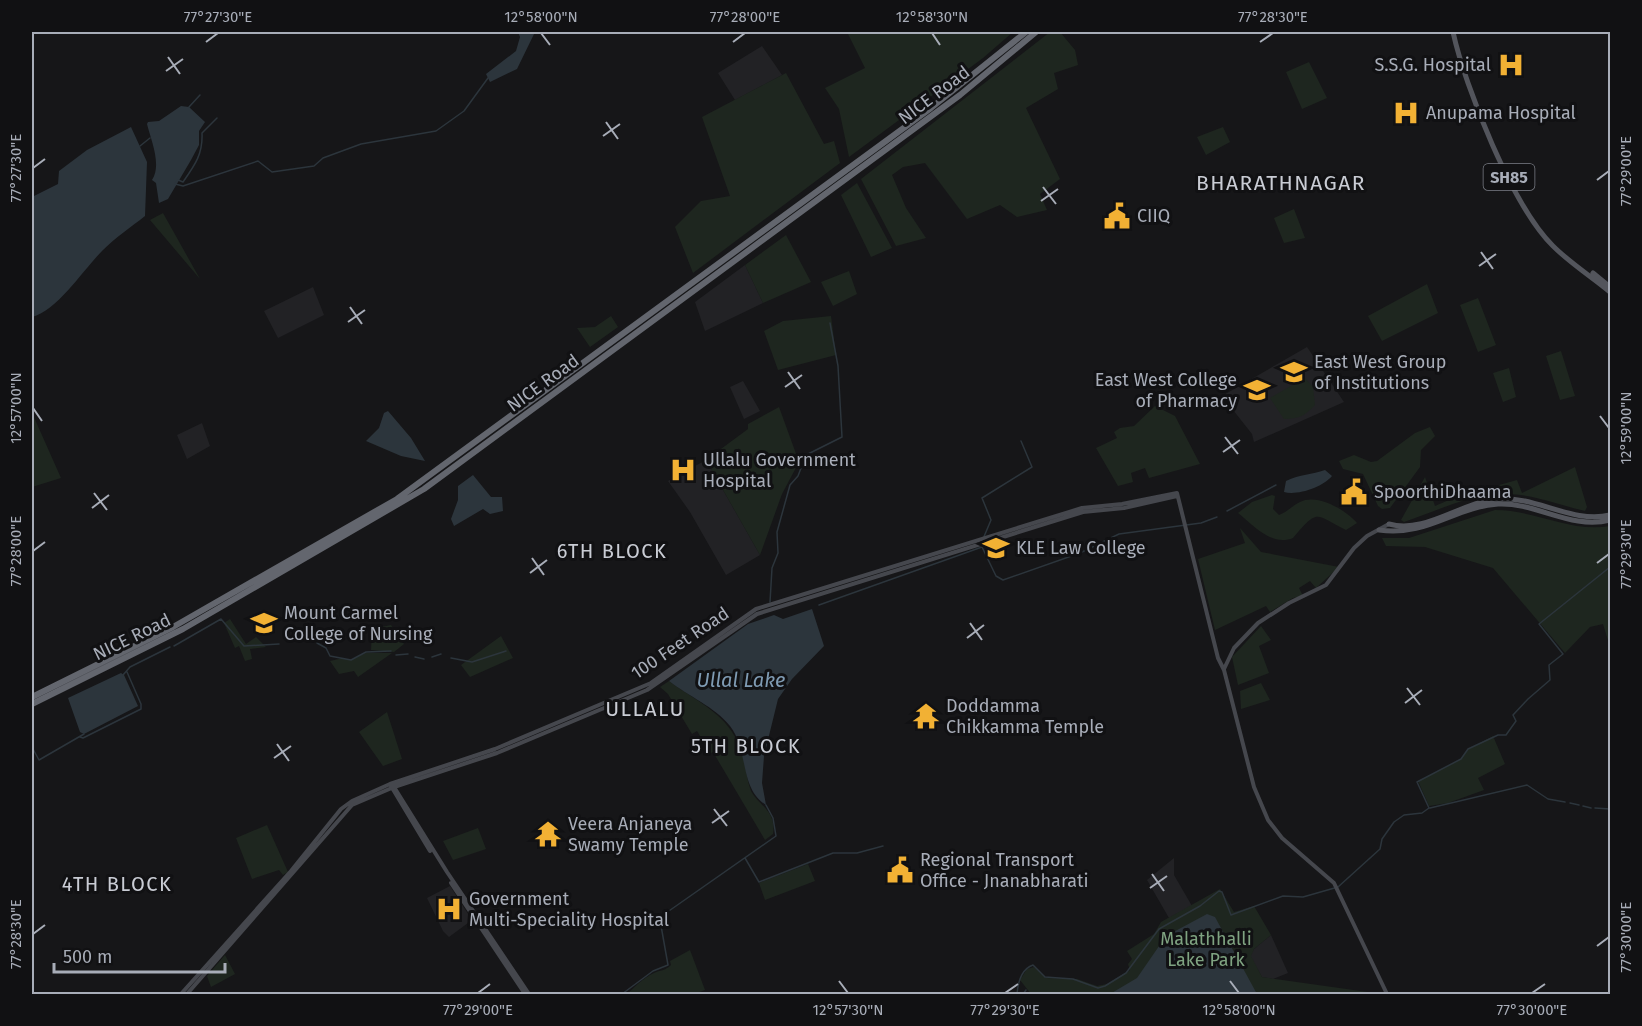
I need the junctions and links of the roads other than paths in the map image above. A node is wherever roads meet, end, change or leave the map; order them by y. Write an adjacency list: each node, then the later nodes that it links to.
1 (1026, 32): 11 (highway, NICE Road)
2 (1036, 32): 11 (highway, NICE Road)
3 (1455, 32): 4 (main road, SH85); 5 (main road, SH85)
4 (1611, 287)
5 (1611, 292)
6 (1611, 515): 8 (main road)
7 (1611, 520): 9 (main road)
8 (1389, 524): 9 (main road)
9 (1378, 530): 10 (main road)
10 (1224, 670): 14 (main road, 100 Feet Road); 18 (main road)
11 (50, 691): 12 (highway, NICE Road); 13 (highway, NICE Road)
12 (32, 697)
13 (32, 704)
14 (392, 786): 15 (main road, 100 Feet Road); 16 (main road, 100 Feet Road); 17 (main road)
15 (181, 994)
16 (187, 994)
17 (527, 994)
18 (1387, 994)

